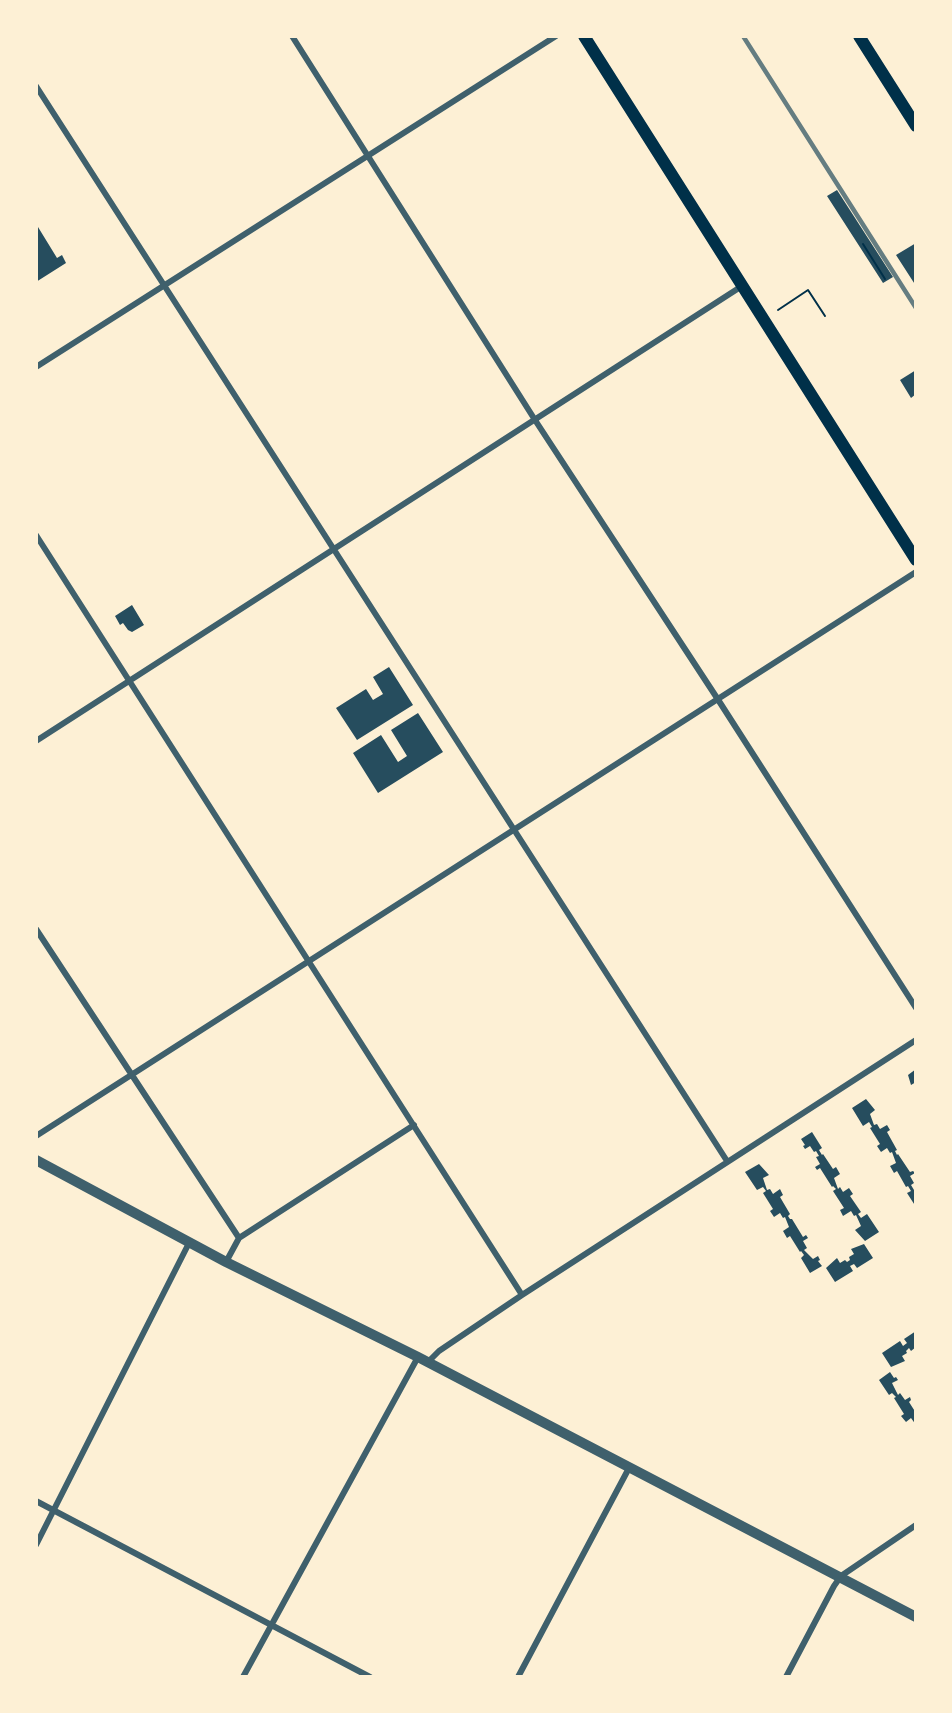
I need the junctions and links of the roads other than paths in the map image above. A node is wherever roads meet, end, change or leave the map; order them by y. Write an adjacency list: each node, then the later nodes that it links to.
1 (292, 36): 7 (street)
2 (556, 36): 7 (street)
3 (584, 36): 9 (main road)
4 (859, 36): 6 (main road)
5 (36, 86): 8 (street)
6 (916, 126)
7 (367, 156): 8 (street); 11 (street)
8 (164, 286): 10 (street); 13 (street)
9 (742, 286): 11 (street); 14 (main road)
10 (36, 367)
11 (535, 420): 13 (street); 17 (street)
12 (36, 535): 16 (street)
13 (334, 550): 16 (street); 19 (street)
14 (916, 560)
15 (916, 572): 17 (street)
16 (130, 681): 18 (street); 21 (street)
17 (717, 698): 19 (street); 22 (street)
18 (36, 741)
19 (513, 829): 21 (street); 28 (street)
20 (36, 929): 24 (street)
21 (308, 960): 24 (street); 25 (street)
22 (916, 1008)
23 (916, 1040): 28 (street)
24 (132, 1074): 26 (street); 29 (street)
25 (414, 1125): 29 (street); 32 (street)
26 (36, 1136)
27 (36, 1160): 30 (street)
28 (727, 1161): 32 (street)
29 (239, 1238): 31 (street)
30 (189, 1243): 31 (street); 36 (street)
31 (226, 1262): 33 (street)
32 (522, 1295): 33 (street)
33 (423, 1359): 34 (street); 41 (street)
34 (629, 1468): 39 (street); 44 (street)
35 (36, 1501): 36 (street)
36 (53, 1510): 38 (street); 41 (street)
37 (916, 1525): 39 (street)
38 (36, 1545)
39 (841, 1576): 40 (street); 45 (street)
40 (916, 1617)
41 (270, 1625): 42 (street); 43 (street)
42 (243, 1677)
43 (370, 1677)
44 (518, 1677)
45 (786, 1677)

